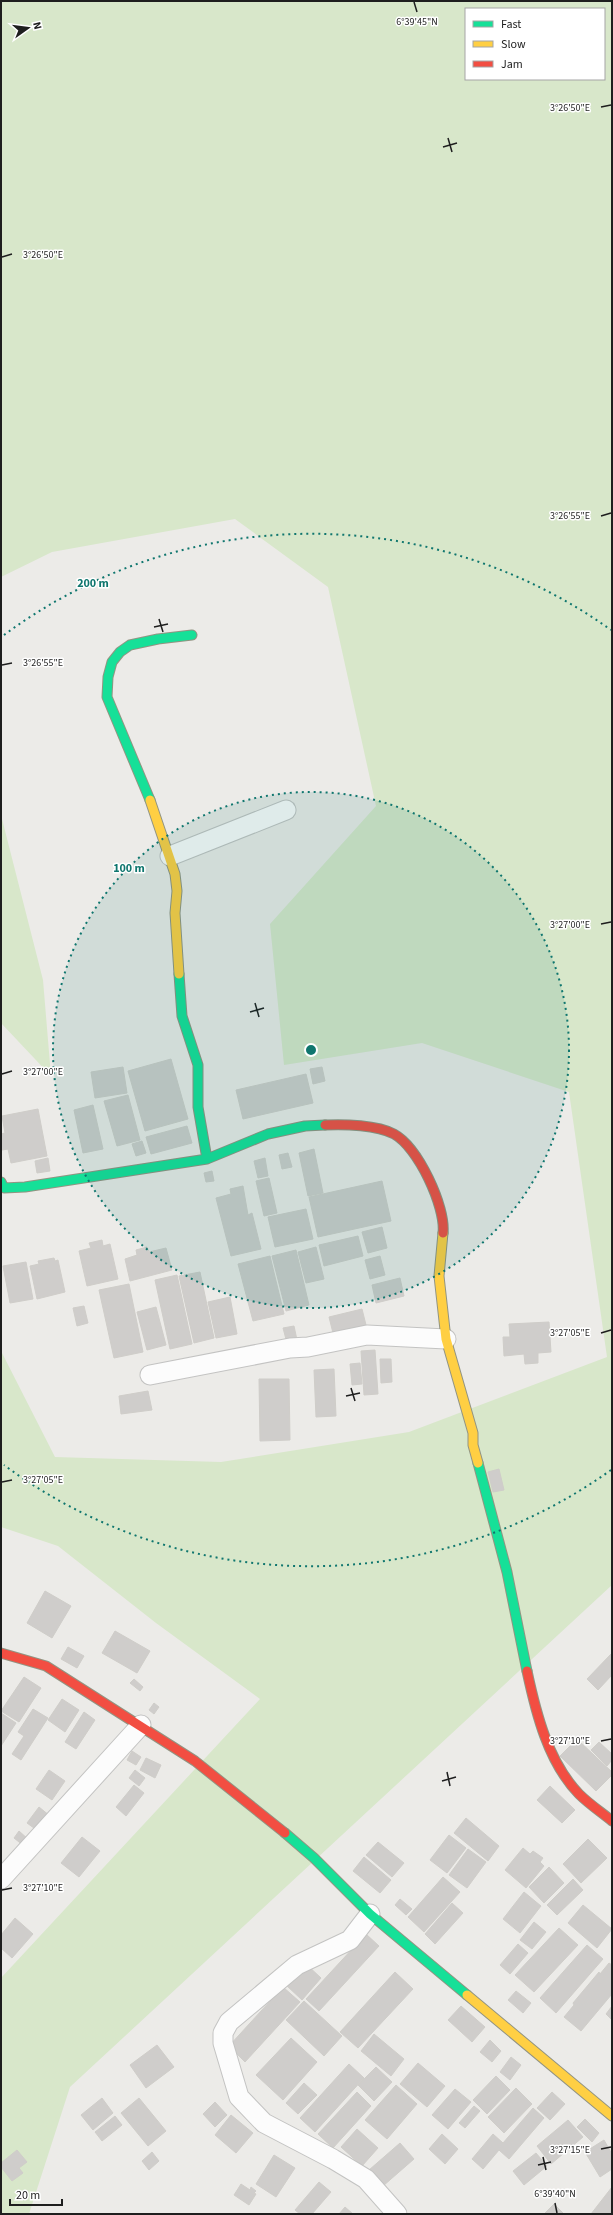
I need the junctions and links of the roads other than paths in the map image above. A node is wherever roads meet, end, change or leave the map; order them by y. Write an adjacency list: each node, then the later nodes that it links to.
1 (192, 635): 3 (street)
2 (286, 810): 3 (street)
3 (170, 856): 4 (street)
4 (208, 1159): 5 (street); 6 (street)
5 (1, 1182)
6 (446, 1339): 7 (street); 10 (street)
7 (150, 1375)
8 (1, 1653): 9 (street)
9 (141, 1726): 11 (street); 12 (street)
10 (612, 1821)
11 (1, 1879)
12 (370, 1914): 13 (street); 14 (street)
13 (612, 2116)
14 (397, 2214)

